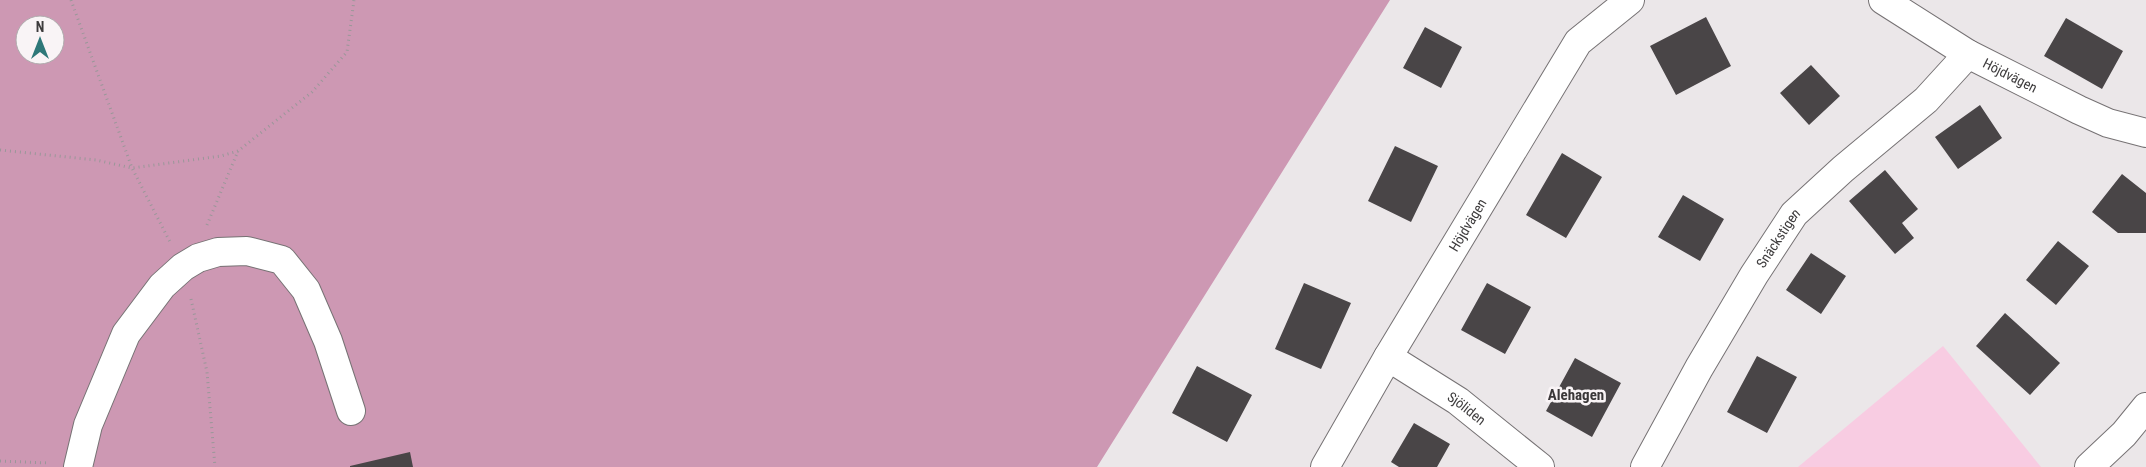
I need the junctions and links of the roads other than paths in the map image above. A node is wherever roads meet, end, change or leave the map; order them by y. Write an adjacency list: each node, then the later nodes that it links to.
1 (1630, 0): 5 (street, Höjdvägen)
2 (1883, 0): 3 (street, Höjdvägen)
3 (1968, 54): 4 (street, Höjdvägen); 11 (street, Snäckstigen)
4 (2146, 133)
5 (1388, 357): 9 (street, Höjdvägen); 10 (street, Sjöliden)
6 (2146, 407): 12 (street)
7 (351, 411): 8 (street)
8 (78, 465)
9 (1326, 467)
10 (1540, 467)
11 (1645, 467)
12 (2089, 467)

